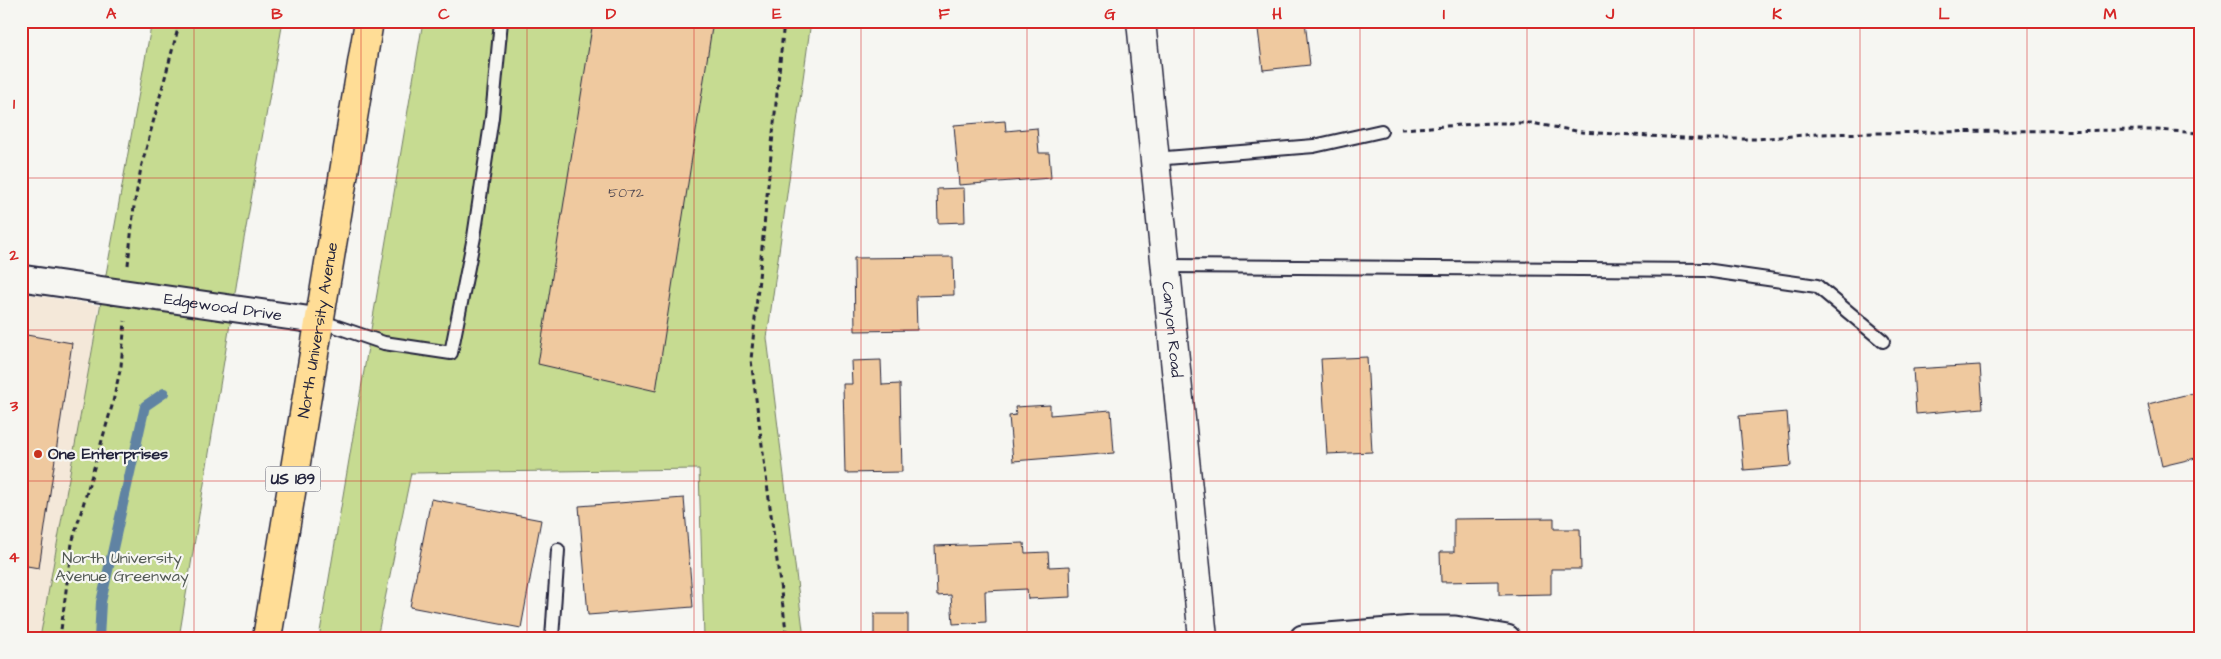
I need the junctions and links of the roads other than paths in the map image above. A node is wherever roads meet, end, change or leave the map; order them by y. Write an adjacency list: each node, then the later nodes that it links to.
1 (369, 21): 8 (highway, North University Avenue / US 189)
2 (501, 21): 8 (lane)
3 (1141, 21): 5 (main road, Canyon Road)
4 (1381, 131): 5 (lane)
5 (1154, 159): 6 (main road, Canyon Road)
6 (1164, 266): 9 (lane); 13 (main road, Canyon Road)
7 (21, 278): 8 (street, Edgewood Drive)
8 (320, 321): 11 (highway, North University Avenue / US 189)
9 (1883, 341)
10 (558, 550): 12 (lane)
11 (267, 638)
12 (552, 638)
13 (1204, 638)
14 (1303, 638): 15 (street)
15 (1507, 638)

